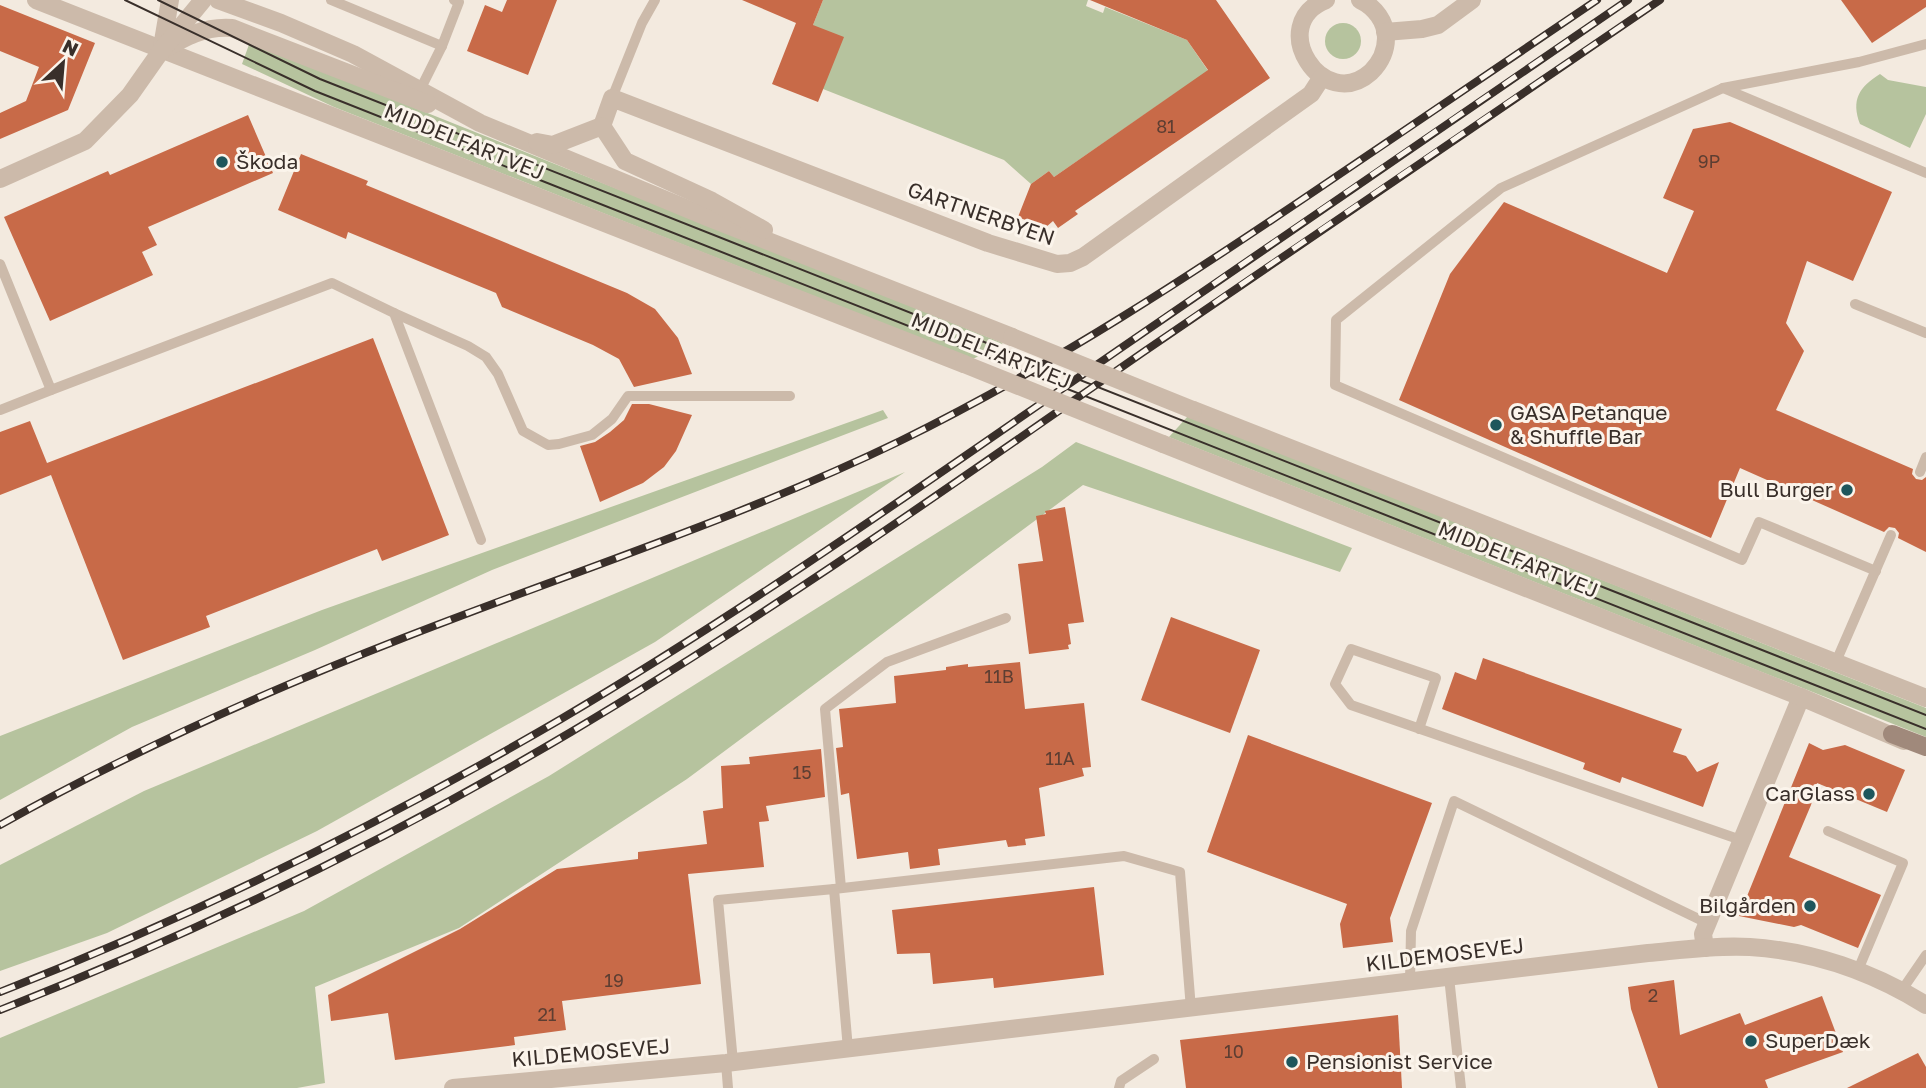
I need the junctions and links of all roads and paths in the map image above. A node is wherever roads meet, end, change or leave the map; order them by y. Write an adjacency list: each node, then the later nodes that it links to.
1 (36, 0): 14 (street, MIDDELFARTVEJ)
2 (170, 0): 14 (street)
3 (203, 0): 14 (street)
4 (218, 0): 17 (street, MIDDELFARTVEJ)
5 (331, 0): 13 (lane)
6 (655, 0): 18 (lane)
7 (1360, 0): 11 (street)
8 (1472, 0): 11 (street)
9 (458, 1): 13 (lane)
10 (1318, 2): 15 (street)
11 (1385, 32): 15 (street)
12 (1926, 44): 16 (lane)
13 (442, 46): 17 (lane)
14 (161, 51): 19 (street); 23 (street); 39 (street, MIDDELFARTVEJ, bridge)
15 (1322, 77): 18 (street, GARTNERBYEN)
16 (1723, 88): 22 (lane); 36 (lane)
17 (420, 90): 19 (street, MIDDELFARTVEJ)
18 (612, 98): 20 (street)
19 (480, 123): 21 (street, MIDDELFARTVEJ)
20 (602, 127): 21 (street); 25 (street)
21 (519, 139): 25 (street, MIDDELFARTVEJ)
22 (1926, 173)
23 (0, 179)
24 (0, 264): 29 (lane)
25 (825, 264): 38 (street, MIDDELFARTVEJ, bridge)
26 (1855, 304): 28 (lane)
27 (394, 313): 29 (lane); 30 (lane); 35 (lane)
28 (1926, 333)
29 (51, 390): 31 (lane)
30 (790, 396)
31 (0, 410)
32 (1926, 457): 33 (lane)
33 (1920, 472)
34 (1891, 535): 36 (lane)
35 (481, 540)
36 (1876, 571): 38 (lane)
37 (1006, 618): 46 (lane)
38 (1835, 664): 40 (street, MIDDELFARTVEJ)
39 (1801, 697): 42 (street, MIDDELFARTVEJ); 45 (street)
40 (1926, 698)
41 (1419, 729): 41 (lane); 45 (lane)
42 (1892, 734): 43 (main road)
43 (1926, 750)
44 (1828, 831): 50 (lane)
45 (1741, 840): 47 (street)
46 (837, 888): 55 (lane); 56 (lane); 58 (lane)
47 (1707, 923): 48 (street); 52 (lane)
48 (1705, 948): 50 (street, KILDEMOSEVEJ); 51 (street, KILDEMOSEVEJ)
49 (1926, 956): 53 (lane)
50 (1858, 970): 53 (street, KILDEMOSEVEJ)
51 (1449, 977): 52 (street, KILDEMOSEVEJ); 62 (lane)
52 (1410, 982): 55 (street, KILDEMOSEVEJ)
53 (1902, 990): 54 (street, KILDEMOSEVEJ)
54 (1926, 1005)
55 (1191, 1009): 56 (street, KILDEMOSEVEJ)
56 (848, 1049): 58 (street, KILDEMOSEVEJ)
57 (1154, 1059): 61 (lane)
58 (729, 1063): 59 (street, KILDEMOSEVEJ); 60 (lane)
59 (453, 1088)
60 (728, 1088)
61 (1119, 1088)
62 (1461, 1088)

